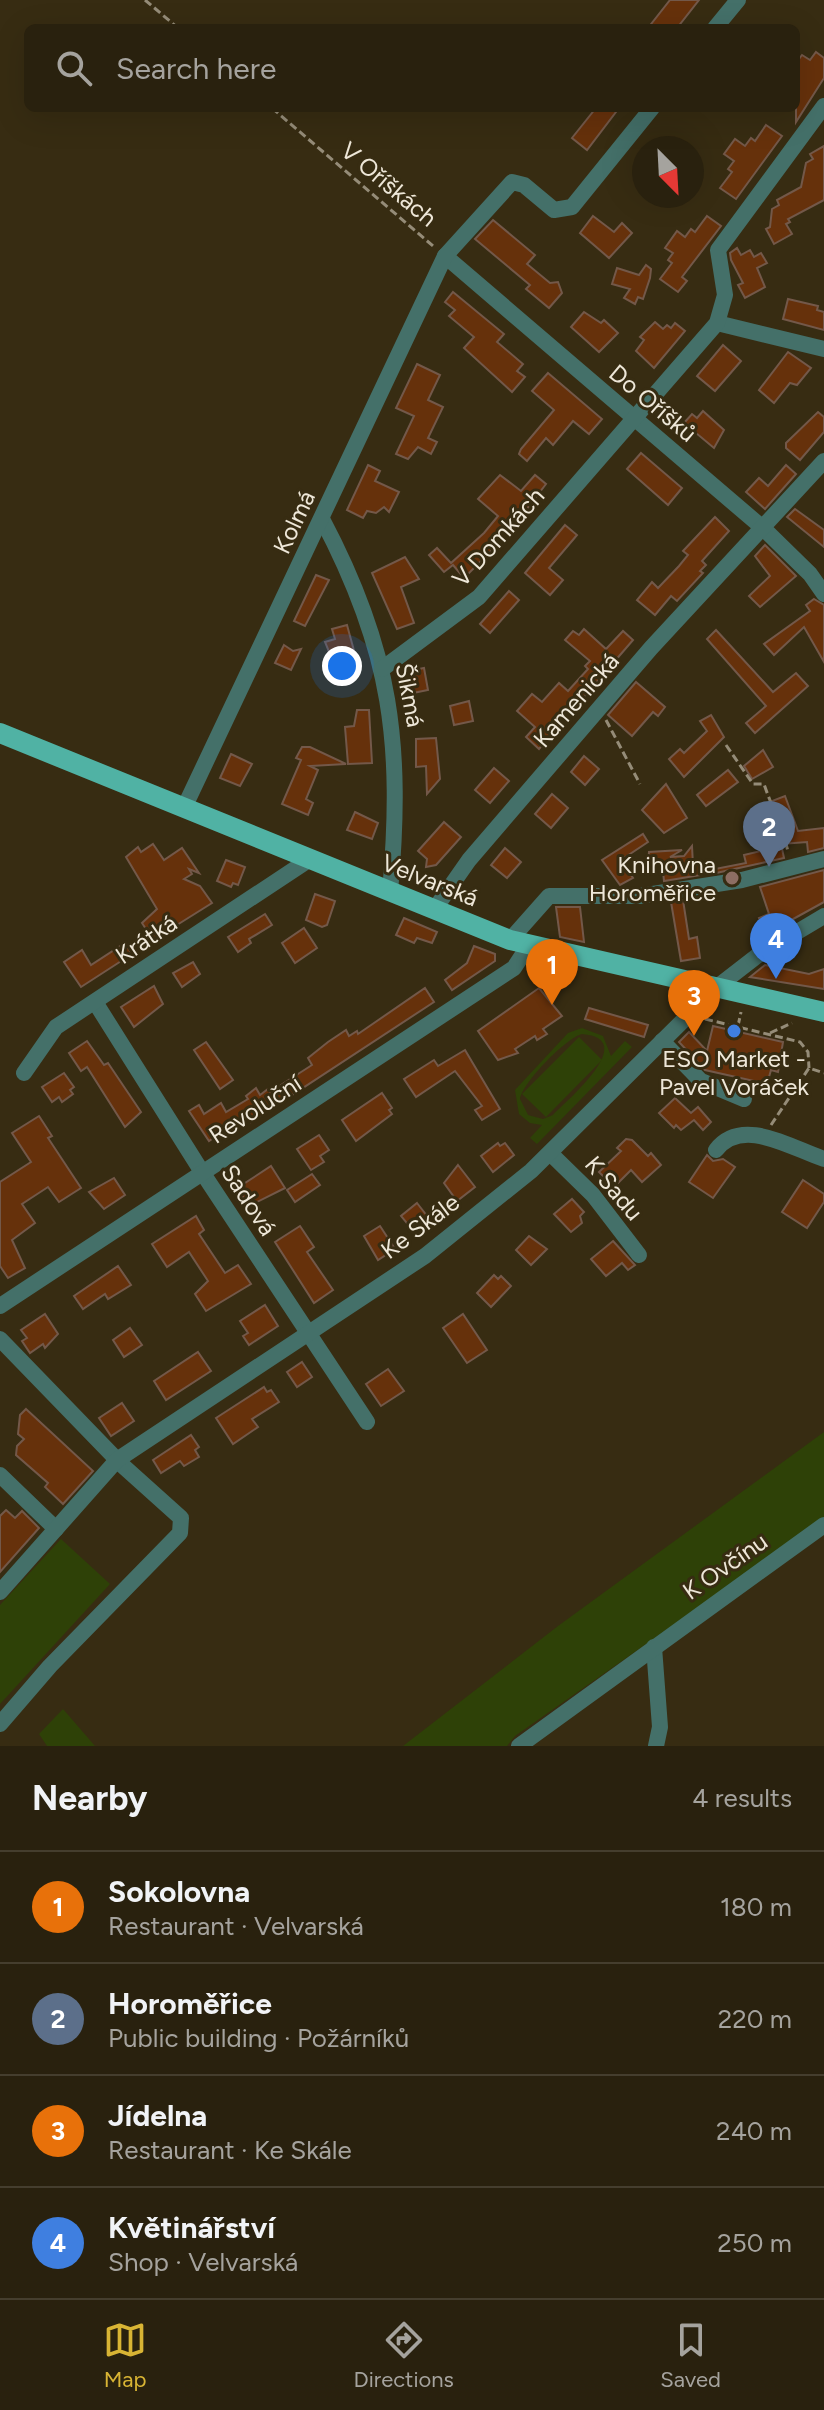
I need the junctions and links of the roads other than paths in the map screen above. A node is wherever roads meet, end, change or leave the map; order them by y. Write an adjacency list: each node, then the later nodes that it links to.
1 (738, 0): 2 (street)
2 (718, 24)
3 (824, 106): 6 (street)
4 (649, 112): 5 (street, Kolmá)
5 (445, 256): 8 (street, Do Oříšků); 10 (street, Kolmá)
6 (717, 323): 7 (street); 8 (street, V Domkách)
7 (824, 349)
8 (635, 420): 11 (street, Do Oříšků); 13 (street, V Domkách)
9 (824, 461): 11 (street, Kamenická)
10 (322, 519): 13 (street, Šikmá); 15 (street, Kolmá)
11 (764, 529): 12 (street, Do Oříšků); 19 (street, Kamenická)
12 (824, 594)
13 (382, 669): 18 (street, Šikmá)
14 (0, 733): 15 (main road, Velvarská)
15 (184, 808): 16 (main road, Velvarská)
16 (310, 859): 18 (main road, Velvarská); 23 (street, Krátká)
17 (824, 859): 21 (street, Revoluční)
18 (390, 892): 19 (main road, Velvarská)
19 (434, 910): 21 (main road, Velvarská)
20 (824, 916): 22 (street, Ke Skále)
21 (520, 942): 22 (main road, Velvarská); 31 (street, Revoluční)
22 (717, 987): 24 (main road, Velvarská); 25 (street, Ke Skále)
23 (95, 1002): 26 (street, Krátká); 31 (street, Sadová)
24 (824, 1012)
25 (662, 1041): 27 (street); 29 (street, Ke Skále)
26 (24, 1073)
27 (744, 1099)
28 (716, 1150): 30 (street)
29 (550, 1153): 32 (street, K Sadu); 34 (street, Ke Skále)
30 (824, 1159)
31 (202, 1172): 33 (street, Revoluční); 34 (street, Sadová)
32 (639, 1255)
33 (0, 1306)
34 (308, 1332): 36 (street, Sadová); 37 (street, Ke Skále)
35 (0, 1339): 37 (street)
36 (367, 1422)
37 (117, 1460): 40 (street, Ke Skále); 43 (street)
38 (0, 1475): 40 (street)
39 (824, 1525): 42 (street, K Ovčínu)
40 (56, 1529): 41 (street, Ke Skále)
41 (0, 1592)
42 (654, 1647): 44 (street, K Ovčínu); 45 (street)
43 (0, 1724)
44 (519, 1746)
45 (656, 1746)

